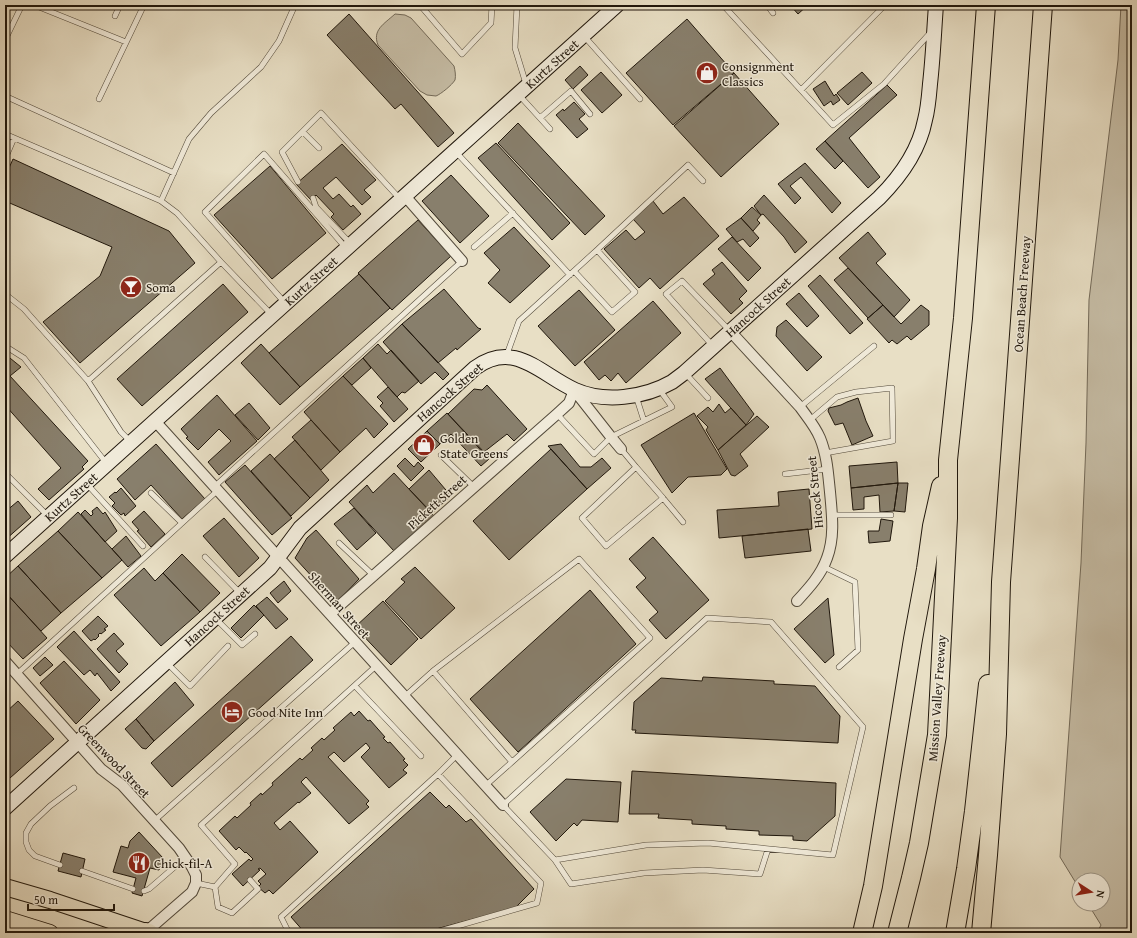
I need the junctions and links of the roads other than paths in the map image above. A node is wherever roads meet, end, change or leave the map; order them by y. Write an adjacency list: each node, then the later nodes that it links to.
1 (22, 5): 20 (lane)
2 (34, 5): 21 (lane)
3 (120, 5): 17 (lane)
4 (144, 5): 21 (lane)
5 (295, 5): 36 (lane)
6 (420, 5): 7 (lane)
7 (492, 5)
8 (517, 5): 23 (lane)
9 (617, 5): 19 (street, Kurtz Street)
10 (723, 5): 22 (lane)
11 (766, 5): 16 (lane)
12 (936, 5): 18 (street, Hancock Street)
13 (986, 5): 73 (highway)
14 (1043, 5): 96 (highway, Ocean Beach Freeway)
15 (883, 7): 22 (lane)
16 (773, 13)
17 (115, 16)
18 (934, 29): 22 (lane); 52 (street, Hancock Street)
19 (584, 36): 23 (street, Kurtz Street); 26 (lane)
20 (5, 40)
21 (126, 42): 25 (lane)
22 (800, 90)
23 (522, 91): 28 (lane); 34 (street, Kurtz Street)
24 (5, 96): 36 (lane)
25 (99, 99)
26 (640, 99)
27 (590, 114): 28 (lane)
28 (540, 118): 29 (lane)
29 (550, 129)
30 (303, 132): 33 (lane); 38 (lane); 40 (lane)
31 (5, 134): 32 (lane)
32 (14, 138): 35 (lane); 41 (lane)
33 (319, 148)
34 (455, 151): 40 (street, Kurtz Street); 42 (lane)
35 (5, 159)
36 (174, 173): 41 (lane)
37 (703, 181): 45 (lane)
38 (298, 182)
39 (312, 198): 43 (lane)
40 (403, 198): 43 (street, Kurtz Street); 46 (street)
41 (161, 201): 47 (lane)
42 (513, 213): 44 (lane); 48 (lane)
43 (349, 247): 50 (street, Kurtz Street); 50 (lane)
44 (474, 247)
45 (597, 250): 48 (lane); 48 (lane)
46 (462, 261): 81 (lane)
47 (222, 262): 51 (lane); 58 (lane)
48 (572, 273): 56 (lane)
49 (5, 294): 58 (lane)
50 (286, 304): 51 (street, Kurtz Street)
51 (273, 315): 66 (street, Kurtz Street)
52 (731, 332): 55 (street, Hancock Street); 55 (lane); 63 (street, Hicock Street)
53 (5, 346): 74 (lane)
54 (874, 346): 63 (lane)
55 (713, 347): 57 (street, Hancock Street)
56 (506, 358): 60 (street, Hancock Street); 93 (street, Hancock Street)
57 (684, 373): 59 (street, Hancock Street); 62 (lane)
58 (88, 381): 69 (lane)
59 (659, 388): 61 (street, Hancock Street); 67 (lane)
60 (574, 390): 61 (street, Hancock Street); 64 (street, Pickett Street); 68 (street)
61 (636, 395): 67 (lane)
62 (708, 398)
63 (800, 407): 65 (street, Hicock Street)
64 (556, 414): 68 (lane); 80 (street, Pickett Street)
65 (810, 420): 71 (street, Hicock Street); 71 (lane)
66 (155, 421): 69 (street, Kurtz Street); 81 (street, Sherman Street)
67 (644, 421): 68 (lane)
68 (611, 437): 70 (street)
69 (132, 443): 74 (street, Kurtz Street)
70 (621, 449): 75 (lane)
71 (825, 453): 76 (street, Hicock Street)
72 (441, 455): 80 (lane)
73 (948, 460): 138 (highway); 139 (highway, Mission Valley Freeway)
74 (108, 464): 79 (street, Kurtz Street)
75 (636, 467): 83 (lane); 83 (lane)
76 (828, 469): 78 (lane); 84 (street, Hicock Street)
77 (5, 473): 86 (lane)
78 (785, 474)
79 (86, 484): 86 (street, Kurtz Street); 90 (lane)
80 (474, 487): 95 (street, Pickett Street)
81 (215, 489): 88 (lane); 93 (street, Sherman Street)
82 (152, 493): 88 (lane)
83 (663, 498): 87 (lane)
84 (832, 515): 85 (lane); 94 (street, Hicock Street)
85 (891, 515)
86 (49, 517): 91 (street, Kurtz Street)
87 (683, 522)
88 (182, 523): 109 (lane)
89 (339, 543): 95 (lane)
90 (143, 546)
91 (5, 556)
92 (205, 557): 97 (lane)
93 (278, 557): 97 (street, Hancock Street); 99 (street, Sherman Street)
94 (824, 566): 98 (street, Hicock Street); 107 (lane)
95 (374, 576): 99 (street, Pickett Street)
96 (1001, 582): 140 (highway); 141 (highway)
97 (241, 595): 100 (street, Hancock Street)
98 (798, 601)
99 (330, 614): 102 (street, Sherman Street)
100 (215, 618): 101 (lane); 105 (street, Hancock Street)
101 (255, 634)
102 (355, 642): 106 (street, Sherman Street); 121 (lane)
103 (228, 646): 105 (lane)
104 (5, 661): 109 (street, Greenwood Street)
105 (166, 662): 112 (street, Hancock Street)
106 (376, 666): 110 (lane); 111 (street, Sherman Street)
107 (839, 667)
108 (433, 671): 111 (lane); 115 (lane); 115 (lane)
109 (17, 674): 112 (street, Greenwood Street)
110 (355, 686): 114 (lane); 130 (lane)
111 (404, 698): 113 (street, Sherman Street)
112 (78, 743): 119 (street, Hancock Street); 121 (street, Greenwood Street)
113 (457, 755): 116 (lane); 117 (street, Sherman Street)
114 (421, 756)
115 (512, 762): 117 (lane)
116 (438, 774): 136 (lane); 137 (lane)
117 (485, 786): 120 (street, Sherman Street)
118 (74, 788): 125 (lane)
119 (8, 804)
120 (503, 805): 122 (lane); 124 (lane)
121 (154, 821): 123 (street, Greenwood Street)
122 (768, 849): 124 (lane); 124 (lane)
123 (186, 857): 128 (street, Greenwood Street); 132 (lane)
124 (555, 860)
125 (60, 864)
126 (82, 871): 131 (lane)
127 (250, 880): 130 (lane)
128 (196, 883): 130 (lane); 135 (street)
129 (5, 887): 135 (main road)
130 (215, 887)
131 (133, 889)
132 (144, 891)
133 (5, 919): 134 (main road)
134 (50, 933)
135 (148, 933)
136 (289, 933)
137 (433, 933)
138 (862, 933)
139 (897, 933)
140 (955, 933)
141 (981, 933)

